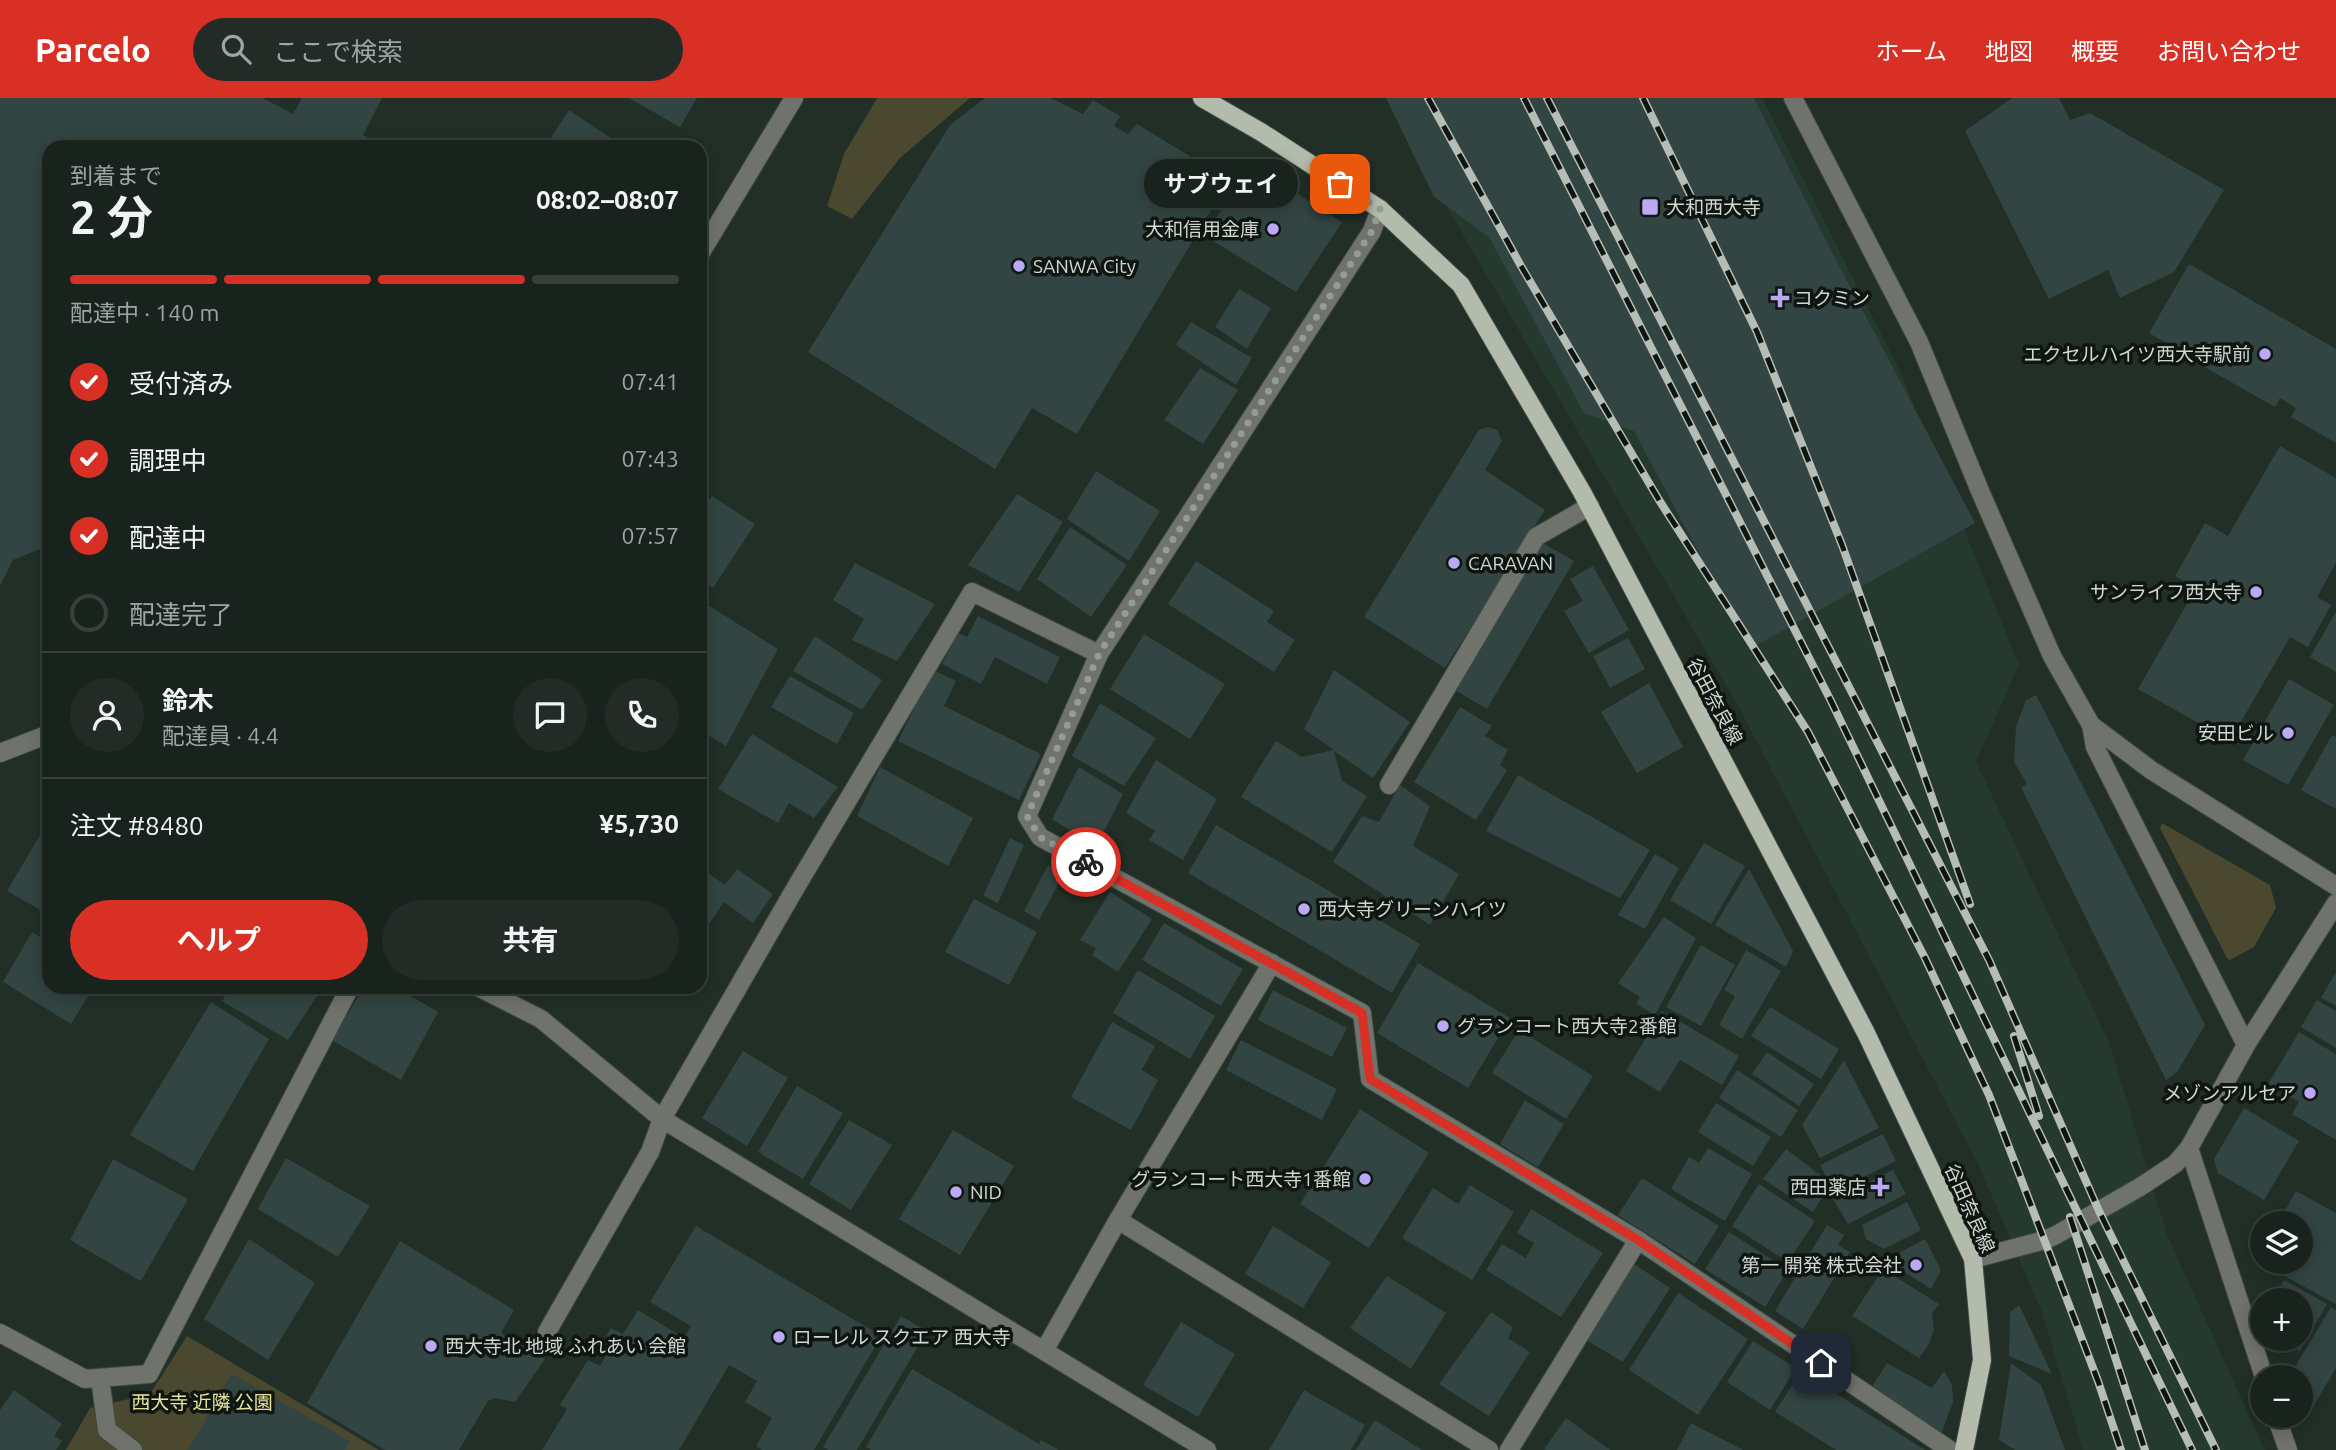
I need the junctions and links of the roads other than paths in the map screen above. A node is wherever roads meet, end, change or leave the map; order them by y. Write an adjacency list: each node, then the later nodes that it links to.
1 (794, 98): 5 (street)
2 (1202, 98): 4 (main road, 谷田奈良線)
3 (1793, 98): 8 (street)
4 (1380, 209): 6 (main road, 谷田奈良線); 7 (street)
5 (707, 242)
6 (1590, 506): 11 (street); 22 (main road, 谷田奈良線)
7 (1099, 654): 14 (street); 18 (street)
8 (2091, 724): 12 (street); 17 (street)
9 (42, 737): 10 (street)
10 (0, 753)
11 (1390, 785)
12 (2336, 886)
13 (2336, 903): 17 (street)
14 (1272, 962): 20 (street); 21 (street)
15 (346, 994): 27 (street)
16 (492, 994): 18 (street)
17 (2246, 1045): 19 (street)
18 (662, 1119): 23 (street); 25 (street)
19 (2189, 1148): 22 (street); 26 (street)
20 (1118, 1220): 25 (street); 31 (street)
21 (1638, 1240): 32 (street); 33 (street)
22 (1973, 1259): 34 (main road, 谷田奈良線)
23 (547, 1332)
24 (2, 1339): 27 (street)
25 (1044, 1351): 30 (street)
26 (2260, 1365)
27 (100, 1378): 29 (street)
28 (2280, 1428): 35 (street)
29 (134, 1450)
30 (1207, 1450)
31 (1489, 1450)
32 (1509, 1450)
33 (1950, 1450)
34 (1964, 1450)
35 (2288, 1450)

